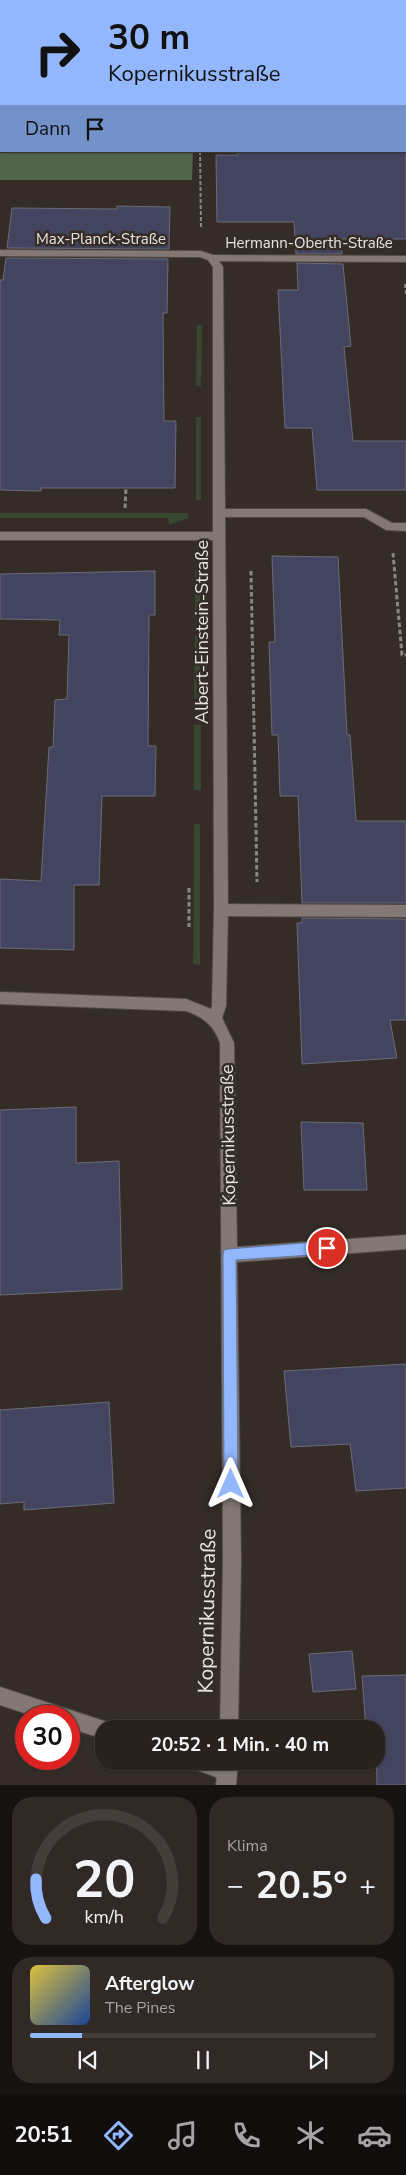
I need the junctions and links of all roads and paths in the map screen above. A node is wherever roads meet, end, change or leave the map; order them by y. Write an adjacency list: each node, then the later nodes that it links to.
1 (200, 152): 3 (path)
2 (0, 253): 3 (street, Max-Planck-Straße)
3 (207, 256): 4 (street, Hermann-Oberth-Straße); 7 (street, Albert-Einstein-Straße)
4 (406, 258)
5 (126, 488): 6 (path)
6 (125, 508)
7 (219, 512): 8 (street); 12 (street, Albert-Einstein-Straße)
8 (249, 513): 9 (street); 15 (path)
9 (390, 527): 10 (street); 13 (path)
10 (406, 528)
11 (0, 536): 12 (street)
12 (219, 536): 14 (street, Albert-Einstein-Straße)
13 (406, 655)
14 (221, 910): 15 (street); 18 (street, Albert-Einstein-Straße)
15 (257, 911): 16 (street)
16 (406, 911)
17 (0, 998): 18 (street)
18 (215, 1018): 20 (street, Kopernikusstraße)
19 (406, 1242): 20 (street)
20 (229, 1255): 23 (street, Kopernikusstraße)
21 (0, 1696): 22 (street)
22 (27, 1705)
23 (229, 1720)
24 (80, 1722): 25 (street)
25 (95, 1727)

